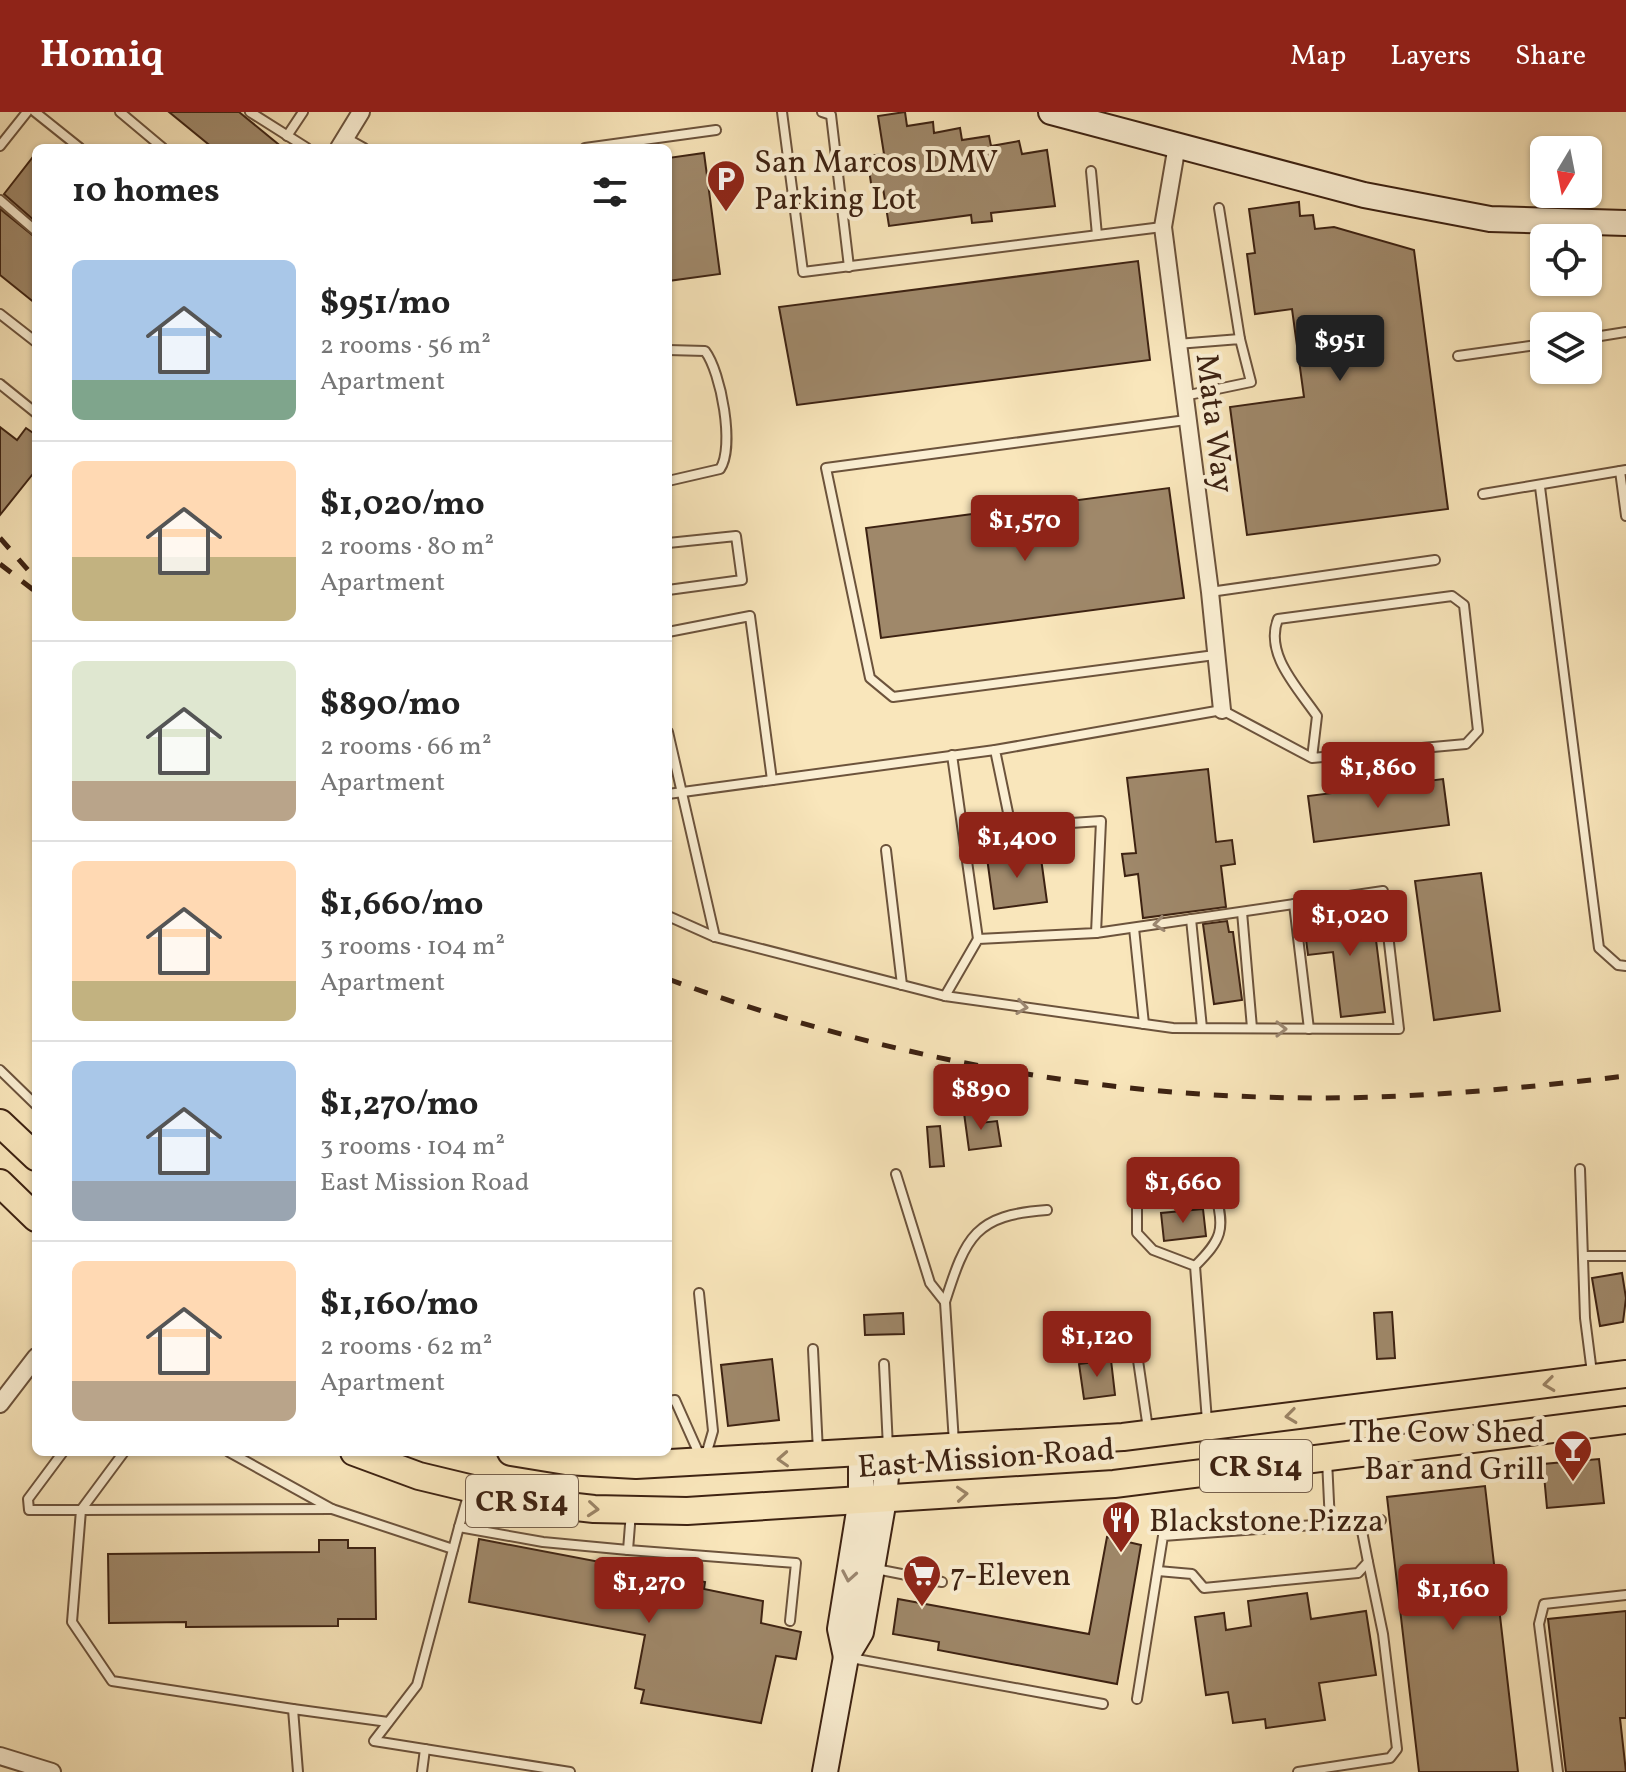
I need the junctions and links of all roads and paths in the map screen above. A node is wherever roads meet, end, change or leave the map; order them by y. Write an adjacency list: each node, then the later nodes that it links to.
1 (27, 112): 18 (lane)
2 (35, 112): 13 (lane)
3 (120, 112): 14 (lane)
4 (250, 112): 11 (lane)
5 (303, 112): 11 (lane)
6 (361, 112): 12 (street)
7 (782, 112): 26 (lane)
8 (822, 112): 26 (lane)
9 (1051, 112): 17 (main road)
10 (716, 130): 16 (lane)
11 (287, 136): 15 (lane)
12 (342, 143)
13 (75, 144)
14 (158, 144)
15 (300, 144)
16 (614, 144)
17 (1177, 145): 22 (main road); 23 (street, Mata Way)
18 (0, 146)
19 (1091, 171): 25 (lane)
20 (0, 200): 24 (lane)
21 (1219, 208): 31 (lane)
22 (1626, 223)
23 (1163, 227): 25 (lane); 32 (street, Mata Way)
24 (32, 228)
25 (1097, 235): 26 (lane)
26 (849, 267)
27 (0, 314): 30 (lane)
28 (1626, 332): 29 (lane)
29 (1602, 336)
30 (32, 339)
31 (1240, 339): 32 (lane); 37 (lane)
32 (1177, 344): 37 (street, Mata Way)
33 (1530, 346): 35 (lane)
34 (672, 350): 41 (lane)
35 (1458, 356)
36 (0, 384): 38 (lane)
37 (1184, 396): 39 (street, Mata Way)
38 (32, 410)
39 (1186, 420): 48 (street, Mata Way); 50 (lane)
40 (1623, 470): 42 (lane); 44 (lane)
41 (672, 480)
42 (1540, 487): 43 (lane); 68 (lane)
43 (1483, 494)
44 (1626, 516)
45 (672, 543): 47 (lane)
46 (1435, 560): 48 (lane)
47 (672, 589)
48 (1210, 592): 50 (street, Mata Way)
49 (672, 631): 56 (lane)
50 (1215, 655): 51 (street, Mata Way)
51 (1222, 710): 52 (lane); 55 (lane)
52 (995, 750): 54 (lane); 65 (lane)
53 (672, 754): 57 (lane)
54 (952, 755): 56 (lane); 67 (lane)
55 (1312, 758): 55 (lane)
56 (772, 780): 57 (lane)
57 (679, 793): 58 (lane); 66 (lane)
58 (672, 794)
59 (886, 850): 69 (lane)
60 (1294, 904): 61 (lane); 74 (lane); 74 (lane)
61 (1242, 912): 63 (lane); 73 (lane)
62 (672, 918): 66 (lane)
63 (1191, 919): 64 (lane, one-way to 64); 72 (lane)
64 (1134, 928): 65 (lane); 71 (lane)
65 (1096, 933): 67 (lane)
66 (715, 937): 69 (lane)
67 (978, 939): 70 (lane)
68 (1626, 966)
69 (902, 985): 70 (lane)
70 (945, 996): 71 (lane, one-way to 71)
71 (1144, 1024): 72 (lane)
72 (1202, 1028): 73 (lane)
73 (1252, 1028): 74 (lane, one-way to 74)
74 (1309, 1029)
75 (0, 1070): 76 (lane)
76 (32, 1101)
77 (0, 1123): 78 (main road)
78 (32, 1153)
79 (1580, 1169): 84 (lane)
80 (896, 1174): 88 (lane)
81 (0, 1183): 83 (main road)
82 (1047, 1210): 88 (lane)
83 (32, 1214)
84 (1583, 1256): 85 (lane); 94 (lane)
85 (1626, 1256)
86 (1195, 1266): 86 (lane); 98 (lane)
87 (699, 1293): 111 (lane)
88 (945, 1302): 100 (lane)
89 (1071, 1342): 99 (lane)
90 (813, 1349): 108 (lane)
91 (32, 1362): 96 (street)
92 (884, 1364): 101 (lane)
93 (1626, 1374): 94 (main road, East Mission Road / CR S14)
94 (1593, 1378): 98 (main road, East Mission Road / CR S14, one-way to 98)
95 (672, 1400): 111 (lane)
96 (0, 1404)
97 (1626, 1420): 109 (main road, East Mission Road / CR S14)
98 (1208, 1426): 99 (main road, East Mission Road / CR S14)
99 (1149, 1434): 100 (main road, East Mission Road / CR S14)
100 (954, 1448): 101 (main road, East Mission Road / CR S14)
101 (888, 1453): 102 (main road, East Mission Road / CR S14); 113 (main road)
102 (861, 1454): 108 (main road, East Mission Road / CR S14); 113 (main road)
103 (60, 1456): 115 (lane)
104 (121, 1456): 115 (lane)
105 (236, 1456): 114 (lane)
106 (366, 1456): 112 (main road, East Mission Road / CR S14)
107 (535, 1456): 110 (main road, East Mission Road / CR S14)
108 (818, 1457): 111 (main road, East Mission Road / CR S14, one-way to 111)
109 (1327, 1458): 113 (main road, East Mission Road / CR S14, one-way to 109); 119 (lane)
110 (629, 1459): 111 (main road, East Mission Road / CR S14)
111 (704, 1464)
112 (469, 1489): 116 (main road, East Mission Road / CR S14, one-way to 116); 120 (lane)
113 (873, 1499): 116 (main road, East Mission Road / CR S14); 124 (main road); 129 (main road, one-way to 129)
114 (332, 1509): 115 (lane); 121 (lane)
115 (81, 1510): 132 (lane)
116 (631, 1511): 122 (lane)
117 (1381, 1520): 118 (lane)
118 (1360, 1521): 119 (lane); 123 (lane)
119 (1330, 1523): 125 (lane)
120 (459, 1527): 121 (lane); 122 (lane)
121 (453, 1549): 133 (lane)
122 (628, 1550): 128 (lane)
123 (1368, 1562): 125 (lane); 143 (lane)
124 (872, 1568): 126 (lane); 129 (main road)
125 (1158, 1571): 130 (lane)
126 (942, 1582)
127 (1626, 1595): 144 (lane)
128 (790, 1621)
129 (846, 1657): 131 (lane); 142 (main road)
130 (1137, 1699)
131 (1103, 1704)
132 (293, 1709): 133 (lane); 138 (lane)
133 (388, 1722): 134 (lane)
134 (425, 1749): 139 (lane); 140 (lane)
135 (0, 1756): 136 (street)
136 (33, 1770): 137 (street)
137 (52, 1772)
138 (298, 1772)
139 (422, 1772)
140 (564, 1772): 141 (lane)
141 (570, 1772)
142 (825, 1772)
143 (1298, 1772)
144 (1558, 1772)

